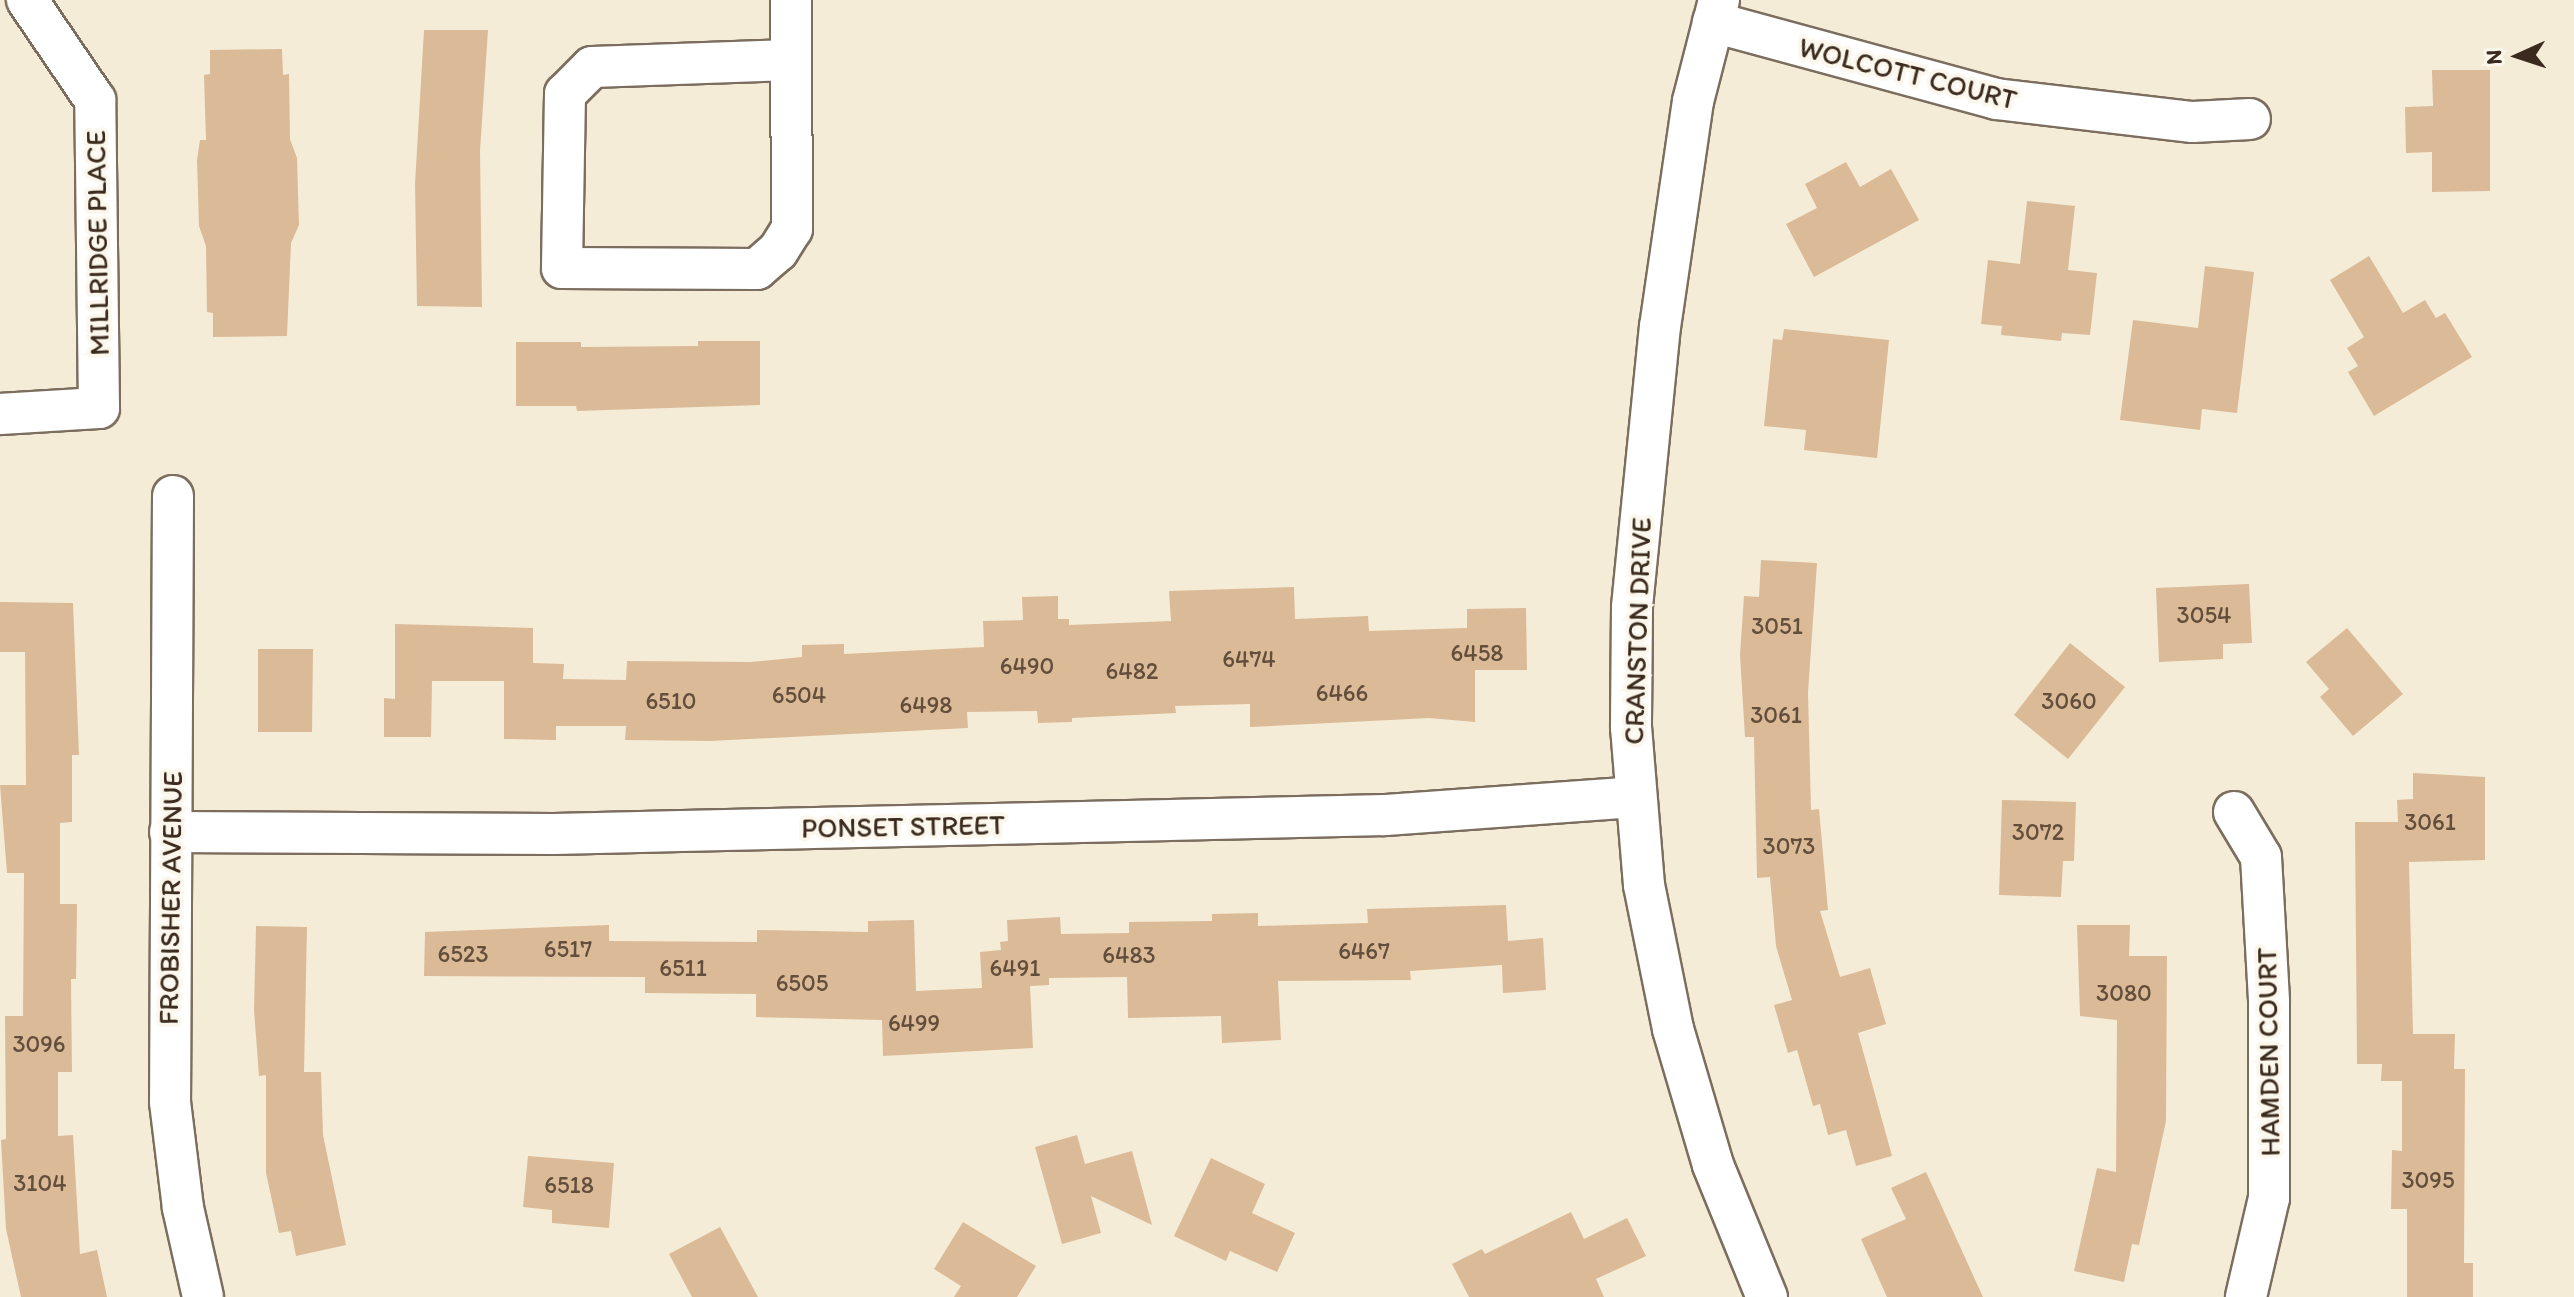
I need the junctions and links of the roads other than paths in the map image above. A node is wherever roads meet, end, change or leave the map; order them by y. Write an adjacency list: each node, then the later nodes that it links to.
1 (27, 0): 6 (street, MILLRIDGE PLACE)
2 (791, 0): 4 (street)
3 (1716, 11): 5 (street, WOLCOTT COURT); 8 (street, CRANSTON DRIVE)
4 (790, 60): 4 (street)
5 (2250, 119)
6 (0, 414)
7 (173, 496): 10 (street, FROBISHER AVENUE)
8 (1635, 797): 10 (street, PONSET STREET); 12 (street, CRANSTON DRIVE)
9 (2234, 812): 13 (street, HAMDEN COURT)
10 (170, 832): 11 (street, FROBISHER AVENUE)
11 (203, 1297)
12 (1767, 1297)
13 (2246, 1297)

